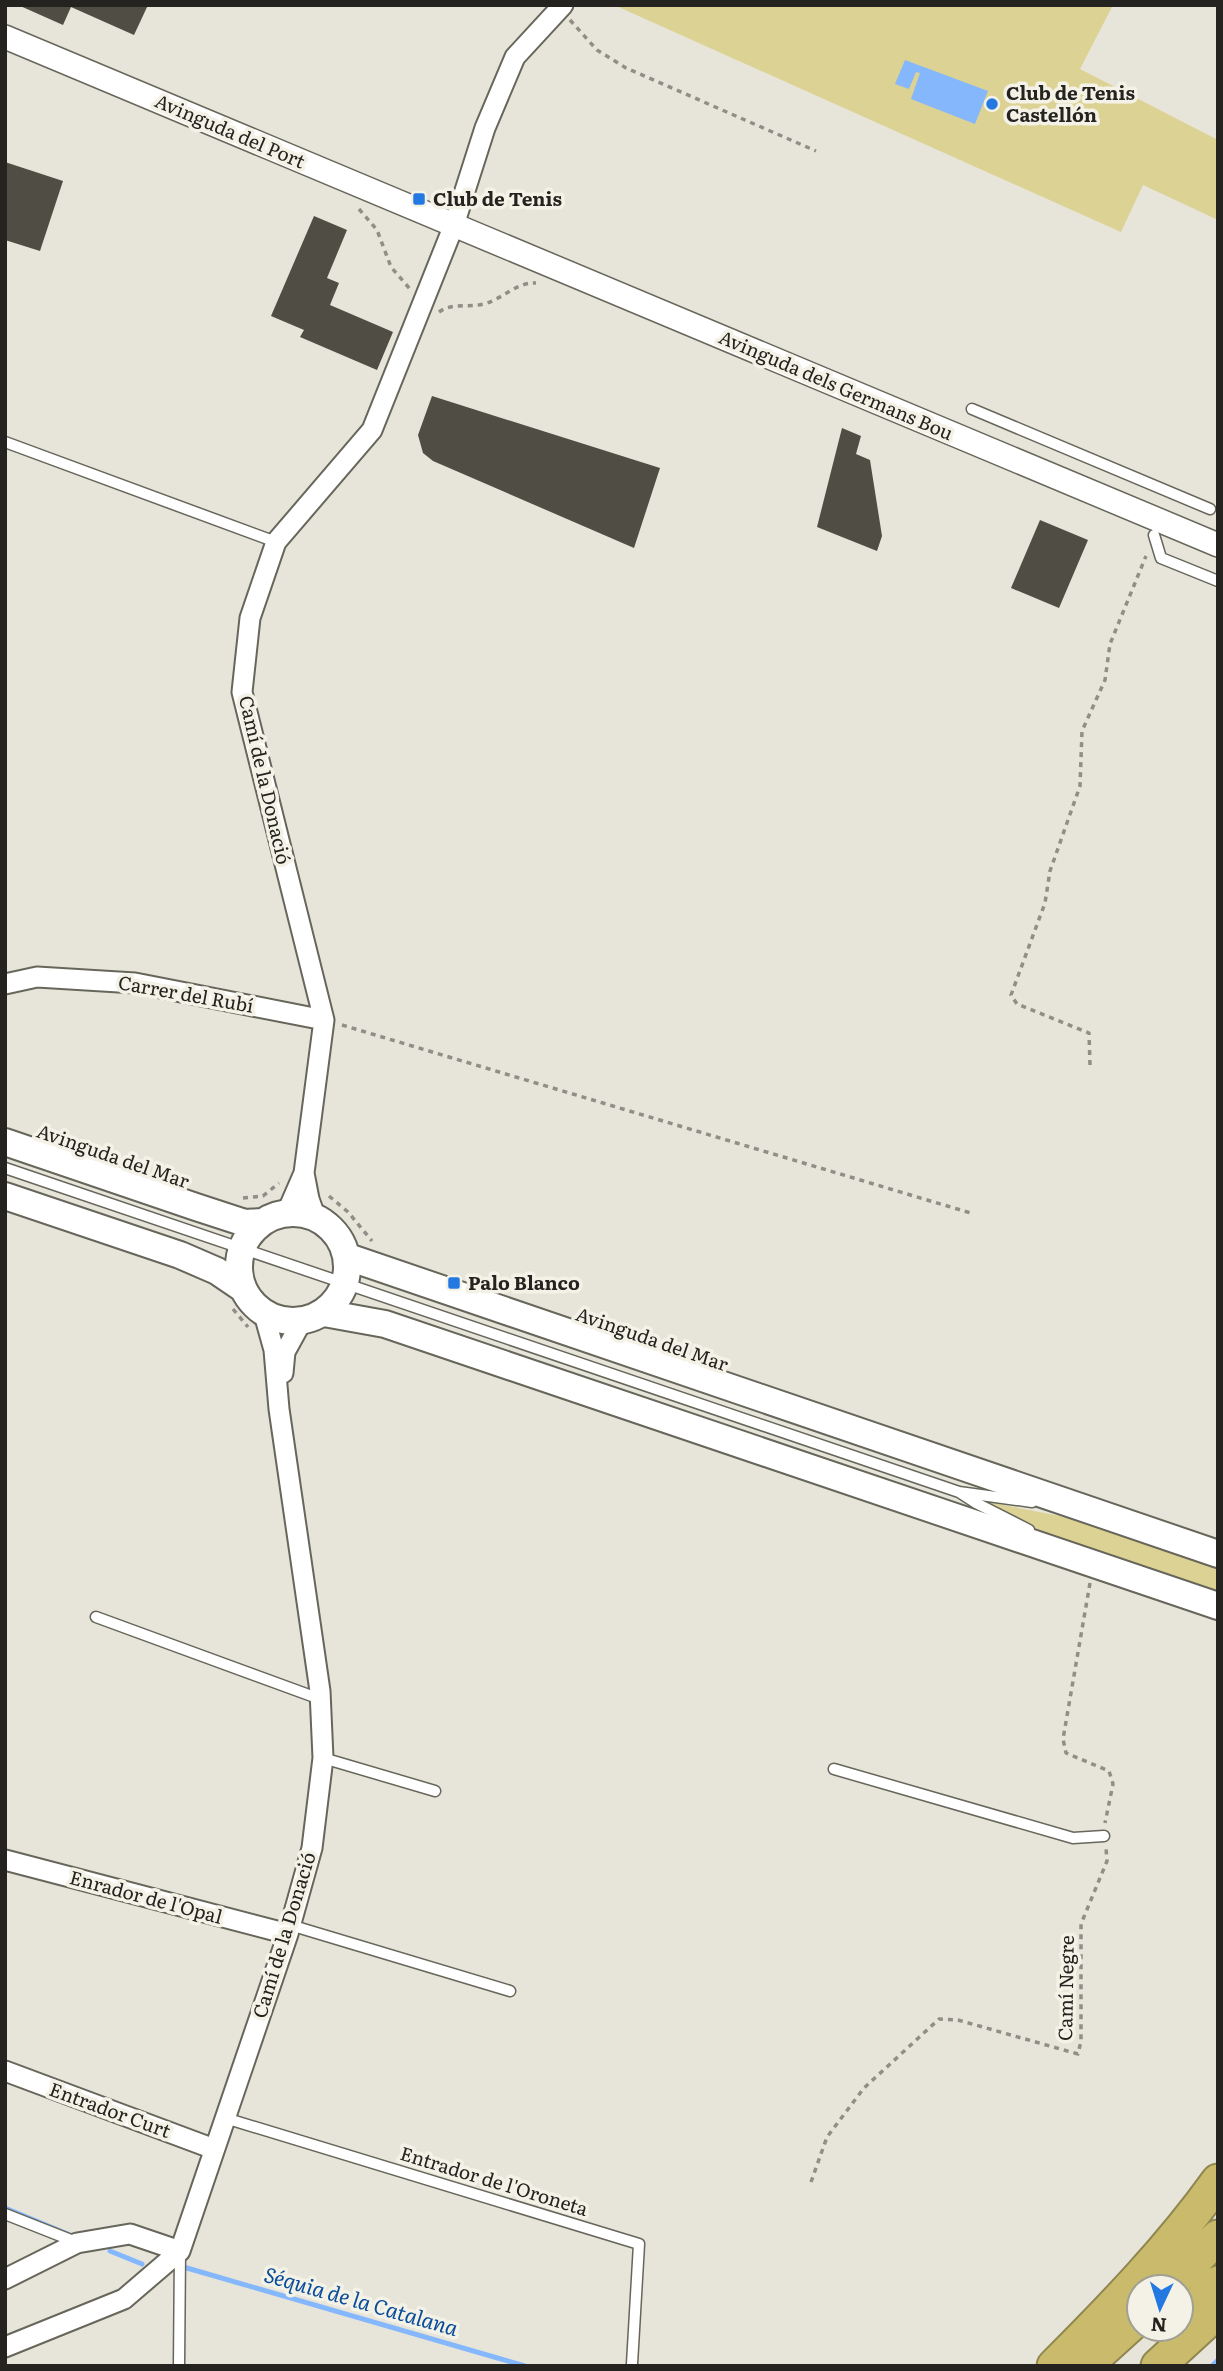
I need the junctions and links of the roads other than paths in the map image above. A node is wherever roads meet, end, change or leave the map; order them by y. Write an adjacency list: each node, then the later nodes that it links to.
1 (561, 8): 3 (street, Camí de la Donació)
2 (5, 37): 3 (street, Avinguda del Port)
3 (454, 225): 8 (street, Camí de la Donació); 9 (street, Avinguda dels Germans Bou)
4 (972, 409): 6 (lane)
5 (5, 442): 8 (lane)
6 (1210, 509)
7 (1154, 535): 10 (lane)
8 (276, 542): 12 (street, Camí de la Donació)
9 (1218, 545)
10 (1218, 581)
11 (5, 984): 12 (street, Carrer del Rubí)
12 (324, 1020): 15 (street, Camí de la Donació)
13 (5, 1142): 19 (main road, Avinguda del Mar)
14 (5, 1168): 20 (lane, Avinguda del Mar)
15 (304, 1172): 17 (street, Camí de la Donació); 18 (street, Camí de la Donació)
16 (5, 1196): 23 (main road)
17 (287, 1212): 18 (main road); 19 (main road)
18 (315, 1216): 21 (main road)
19 (261, 1222): 20 (main road)
20 (241, 1249): 22 (lane, Avinguda del Mar); 23 (main road)
21 (348, 1257): 22 (main road); 28 (main road, Avinguda del Mar)
22 (345, 1284): 25 (main road); 27 (lane, Avinguda del Mar)
23 (242, 1288): 24 (main road)
24 (264, 1314): 25 (main road, Avinguda del Mar); 26 (street, Camí de la Donació)
25 (313, 1317): 26 (street, Camí de la Donació); 29 (main road, Avinguda del Mar)
26 (279, 1409): 33 (street, Camí de la Donació)
27 (959, 1492): 28 (lane, Avinguda del Mar); 29 (lane, Avinguda del Mar)
28 (1073, 1504): 30 (main road, Avinguda del Mar)
29 (1058, 1551): 31 (main road, Avinguda del Mar)
30 (1218, 1553)
31 (1218, 1606)
32 (96, 1617): 33 (lane)
33 (320, 1699): 34 (street, Camí de la Donació)
34 (323, 1758): 36 (lane); 39 (street, Camí de la Donació)
35 (834, 1769): 37 (lane)
36 (435, 1791)
37 (1104, 1836)
38 (5, 1860): 39 (street, Enrador de l'Opal)
39 (289, 1930): 40 (lane); 42 (street, Camí de la Donació)
40 (510, 1991)
41 (5, 2071): 43 (street, Entrador Curt)
42 (225, 2118): 43 (street, Camí de la Donació); 57 (lane, Entrador de l'Oroneta)
43 (214, 2149): 48 (street, Camí de la Donació)
44 (1218, 2181): 59 (highway)
45 (5, 2214): 47 (lane)
46 (1218, 2237): 49 (highway)
47 (77, 2243): 48 (street); 50 (street)
48 (180, 2251): 56 (street); 58 (lane)
49 (1182, 2273)
50 (5, 2279)
51 (1218, 2283): 52 (highway)
52 (1195, 2307)
53 (1218, 2311): 62 (highway)
54 (1125, 2330): 60 (highway)
55 (1160, 2343): 61 (highway)
56 (5, 2347)
57 (632, 2364)
58 (179, 2366)
59 (1054, 2366)
60 (1085, 2366)
61 (1136, 2366)
62 (1158, 2366)

